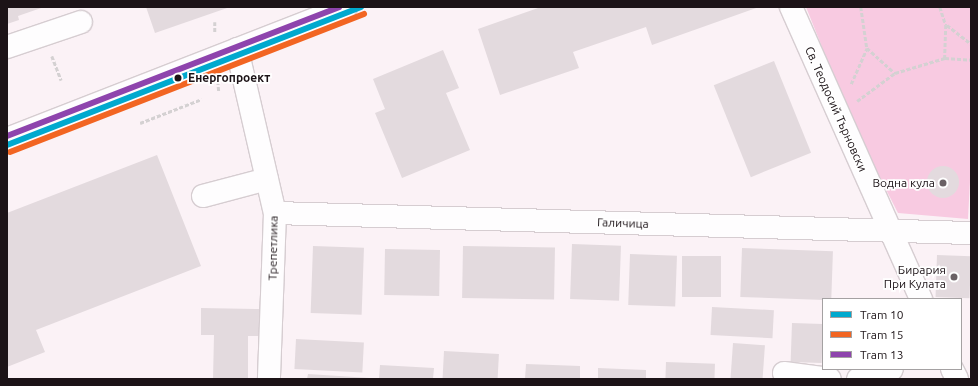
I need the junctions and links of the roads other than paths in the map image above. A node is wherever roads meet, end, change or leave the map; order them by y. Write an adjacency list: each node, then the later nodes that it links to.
1 (346, 7): 5 (street)
2 (792, 7): 10 (street, Св. Теодосий Търновски)
3 (81, 22): 4 (street)
4 (7, 47)
5 (237, 49): 6 (street); 7 (street, Трепетлика)
6 (7, 139)
7 (267, 179): 8 (street); 9 (street, Трепетлика)
8 (203, 196)
9 (275, 214): 10 (street, Галичица); 16 (street, Трепетлика)
10 (891, 231): 11 (street, Галичица); 12 (street, Св. Теодосий Търновски)
11 (971, 233)
12 (921, 298)
13 (889, 370): 18 (street)
14 (952, 370): 19 (street)
15 (784, 373): 17 (street)
16 (269, 379)
17 (830, 379)
18 (858, 379)
19 (957, 379)

